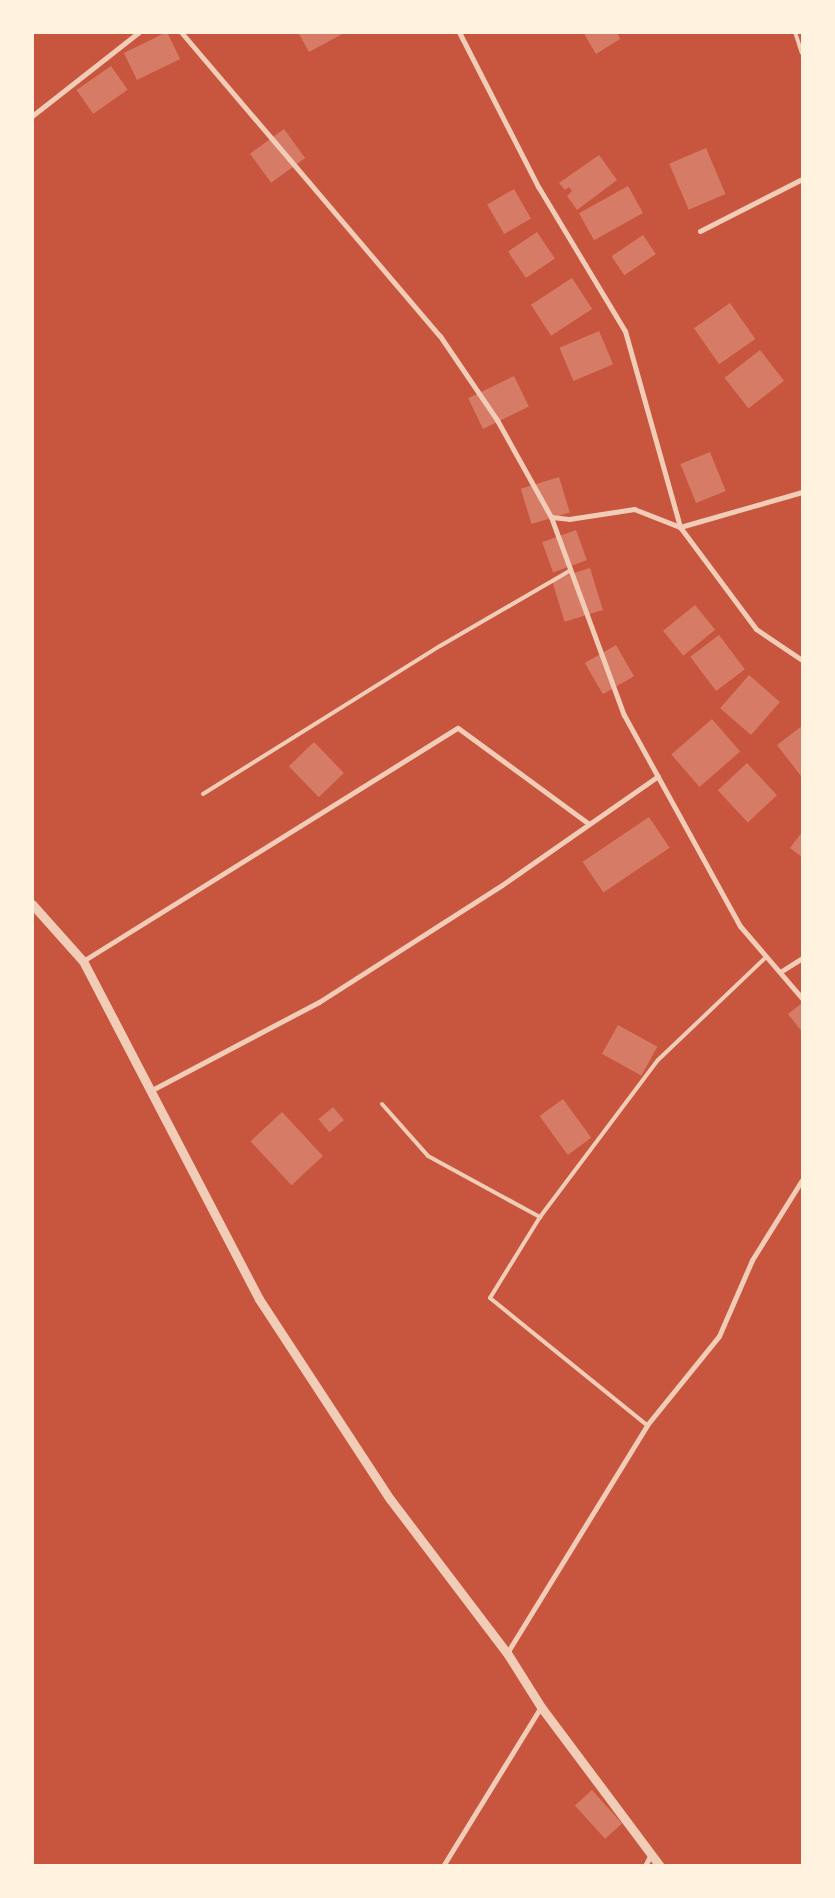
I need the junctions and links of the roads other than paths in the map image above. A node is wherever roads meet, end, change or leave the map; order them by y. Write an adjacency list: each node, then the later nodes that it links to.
1 (139, 32): 6 (street)
2 (181, 32): 10 (street)
3 (459, 32): 11 (street)
4 (795, 32): 5 (lane)
5 (802, 53)
6 (32, 116)
7 (802, 179): 8 (street)
8 (700, 230)
9 (802, 492): 11 (street)
10 (551, 517): 11 (street); 12 (street)
11 (680, 527): 13 (street)
12 (571, 570): 14 (street); 15 (lane)
13 (802, 660)
14 (658, 776): 16 (street); 18 (street)
15 (203, 794)
16 (589, 824): 20 (street); 23 (street)
17 (32, 904): 20 (street)
18 (766, 957): 21 (street); 26 (lane)
19 (802, 958): 21 (street)
20 (83, 961): 23 (street)
21 (780, 972): 22 (street)
22 (802, 998)
23 (149, 1091): 28 (street)
24 (382, 1104): 26 (lane)
25 (802, 1180): 27 (street)
26 (540, 1217): 27 (lane)
27 (647, 1425): 28 (street)
28 (507, 1653): 29 (street)
29 (542, 1707): 30 (street); 31 (street)
30 (650, 1856): 32 (street); 33 (street)
31 (443, 1866)
32 (645, 1866)
33 (660, 1866)

